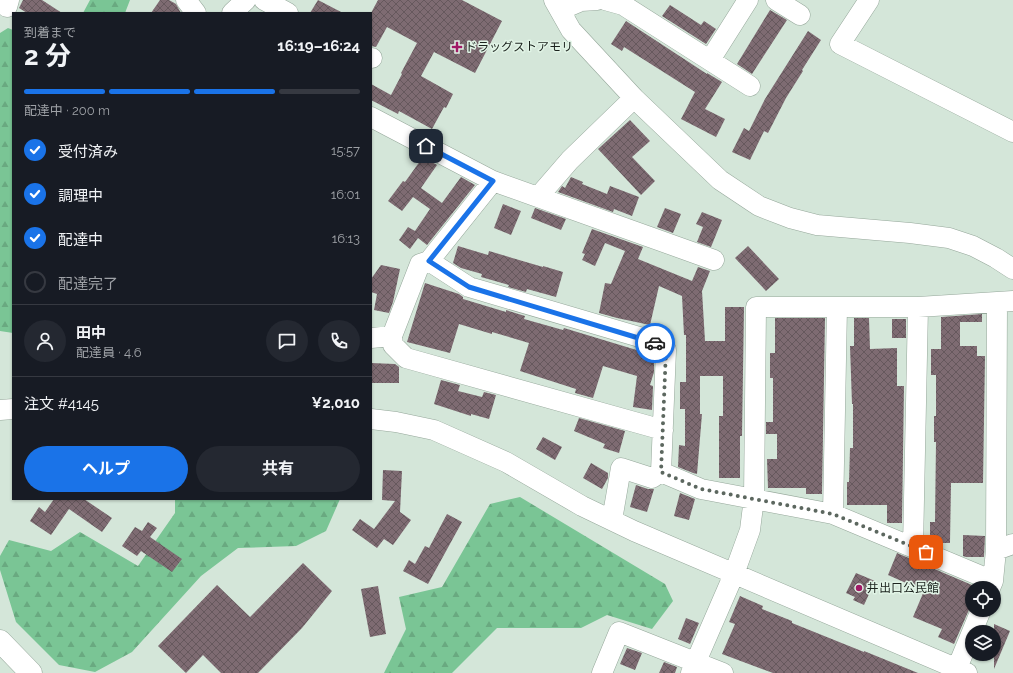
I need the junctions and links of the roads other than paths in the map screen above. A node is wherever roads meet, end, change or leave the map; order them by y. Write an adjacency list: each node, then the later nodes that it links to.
1 (186, 0): 10 (street)
2 (246, 0): 11 (street)
3 (264, 0): 12 (street)
4 (597, 0): 9 (street)
5 (606, 0): 14 (street)
6 (748, 0): 14 (street)
7 (776, 0): 13 (street)
8 (869, 0): 18 (street)
9 (557, 5): 16 (street)
10 (195, 12)
11 (233, 12)
12 (286, 12)
13 (800, 15)
14 (710, 60): 15 (street)
15 (750, 86)
16 (634, 98): 20 (street); 23 (street)
17 (372, 118): 19 (street)
18 (1013, 132)
19 (493, 181): 20 (street); 22 (street)
20 (538, 198): 21 (street)
21 (714, 260)
22 (429, 261): 27 (street); 32 (street)
23 (1013, 269)
24 (1005, 302): 26 (street); 38 (street)
25 (837, 307): 26 (street); 34 (street); 35 (street)
26 (918, 307): 37 (street)
27 (392, 336): 28 (street); 32 (street)
28 (372, 338)
29 (12, 409): 30 (street)
30 (0, 410)
31 (372, 419): 36 (street)
32 (663, 430): 33 (street)
33 (661, 472): 34 (street); 36 (street)
34 (754, 498): 35 (street); 39 (street)
35 (833, 514): 37 (street)
36 (612, 520): 39 (street)
37 (913, 547): 40 (street)
38 (1004, 547): 41 (street)
39 (734, 574): 44 (street); 45 (street)
40 (986, 581)
41 (993, 581)
42 (0, 641): 46 (main road)
43 (965, 655): 45 (street)
44 (693, 667): 47 (street); 48 (street)
45 (960, 672)
46 (31, 673)
47 (602, 673)
48 (722, 673)

